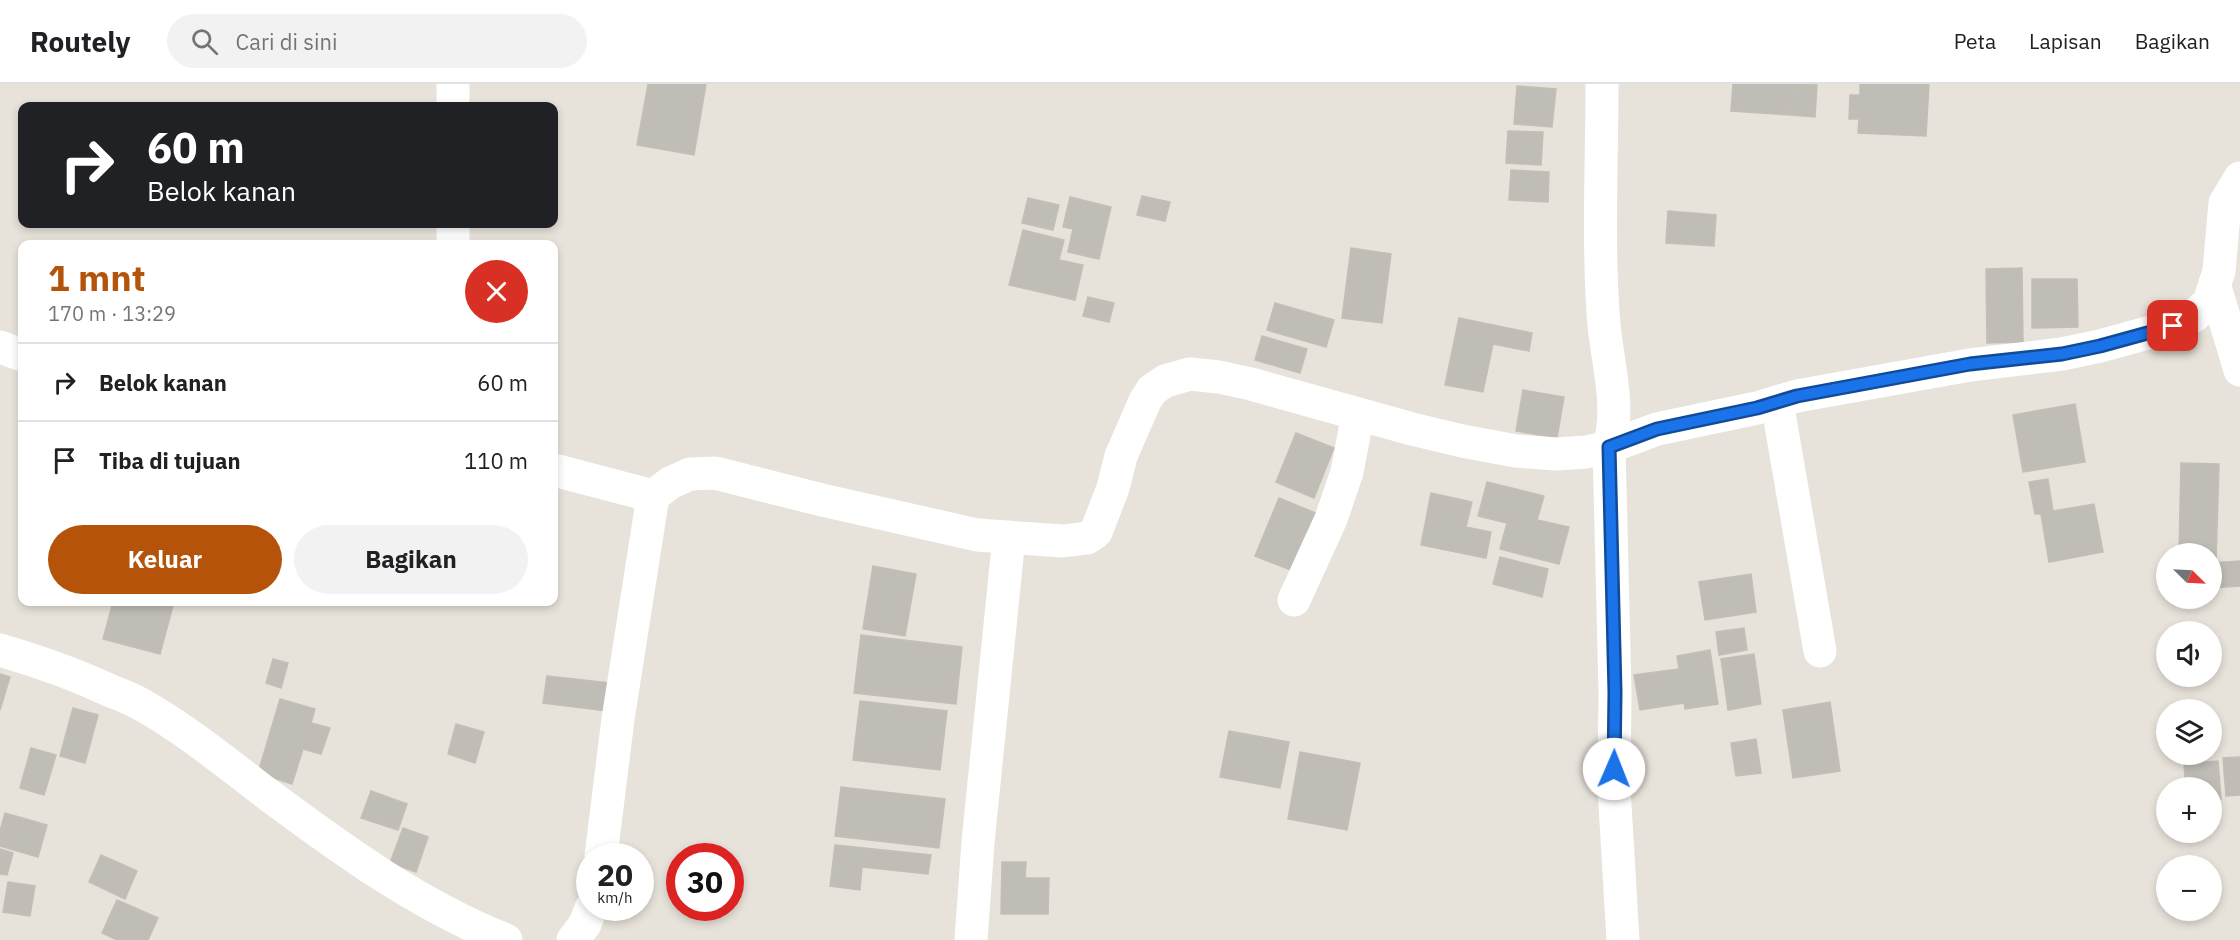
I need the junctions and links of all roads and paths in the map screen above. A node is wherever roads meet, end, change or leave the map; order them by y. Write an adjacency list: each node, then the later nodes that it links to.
1 (453, 84): 3 (street)
2 (1602, 84): 11 (street)
3 (453, 102)
4 (2240, 178): 5 (street)
5 (2215, 287): 8 (street); 9 (street)
6 (0, 347): 7 (street)
7 (18, 354)
8 (2240, 370)
9 (1777, 402): 11 (street); 17 (street)
10 (1358, 414): 11 (street); 14 (street); 15 (street)
11 (1609, 447): 23 (street)
12 (558, 471): 13 (street)
13 (653, 496): 14 (street); 18 (street)
14 (1009, 537): 22 (street)
15 (1294, 600)
16 (0, 650): 20 (street)
17 (1820, 651)
18 (603, 843)
19 (586, 921): 21 (street)
20 (498, 938)
21 (573, 940)
22 (971, 940)
23 (1623, 940)

